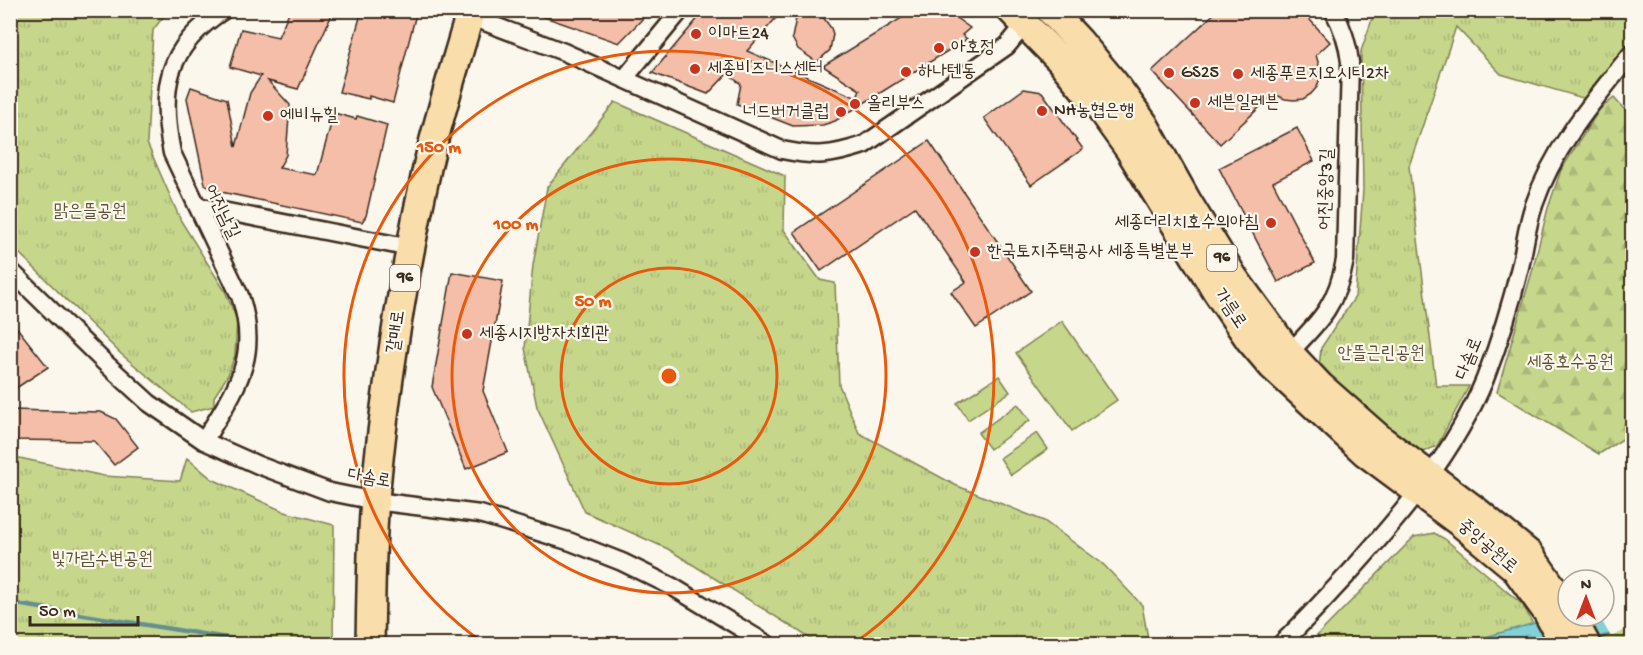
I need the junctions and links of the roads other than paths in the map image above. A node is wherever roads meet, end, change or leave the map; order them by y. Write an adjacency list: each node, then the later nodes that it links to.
1 (224, 10): 9 (street, 어진남길)
2 (681, 10): 8 (street)
3 (1050, 10): 12 (main road, 가름로 / 96)
4 (1334, 10): 12 (street, 어진중앙3길)
5 (470, 13): 8 (street); 10 (main road, 갈매로 / 96)
6 (1018, 17): 8 (street); 14 (main road, 가름로 / 96)
7 (1632, 53): 14 (street, 다솜로)
8 (624, 79)
9 (196, 206): 10 (street); 13 (street, 어진남길)
10 (411, 248): 15 (main road, 갈매로 / 96)
11 (10, 270): 13 (street, 다솜로)
12 (1289, 353): 14 (main road, 가름로 / 96)
13 (204, 441): 15 (street, 다솜로)
14 (1423, 484): 16 (main road, 중앙공원로 / 96); 21 (street, 다솜로)
15 (375, 501): 19 (main road, 갈매로 / 96); 20 (street, 다솜로)
16 (1556, 600)
17 (1563, 628): 22 (main road, 중앙공원로 / 96)
18 (1574, 628): 23 (main road, 중앙공원로 / 96)
19 (370, 645)
20 (766, 645)
21 (1281, 645)
22 (1564, 645)
23 (1586, 645)

